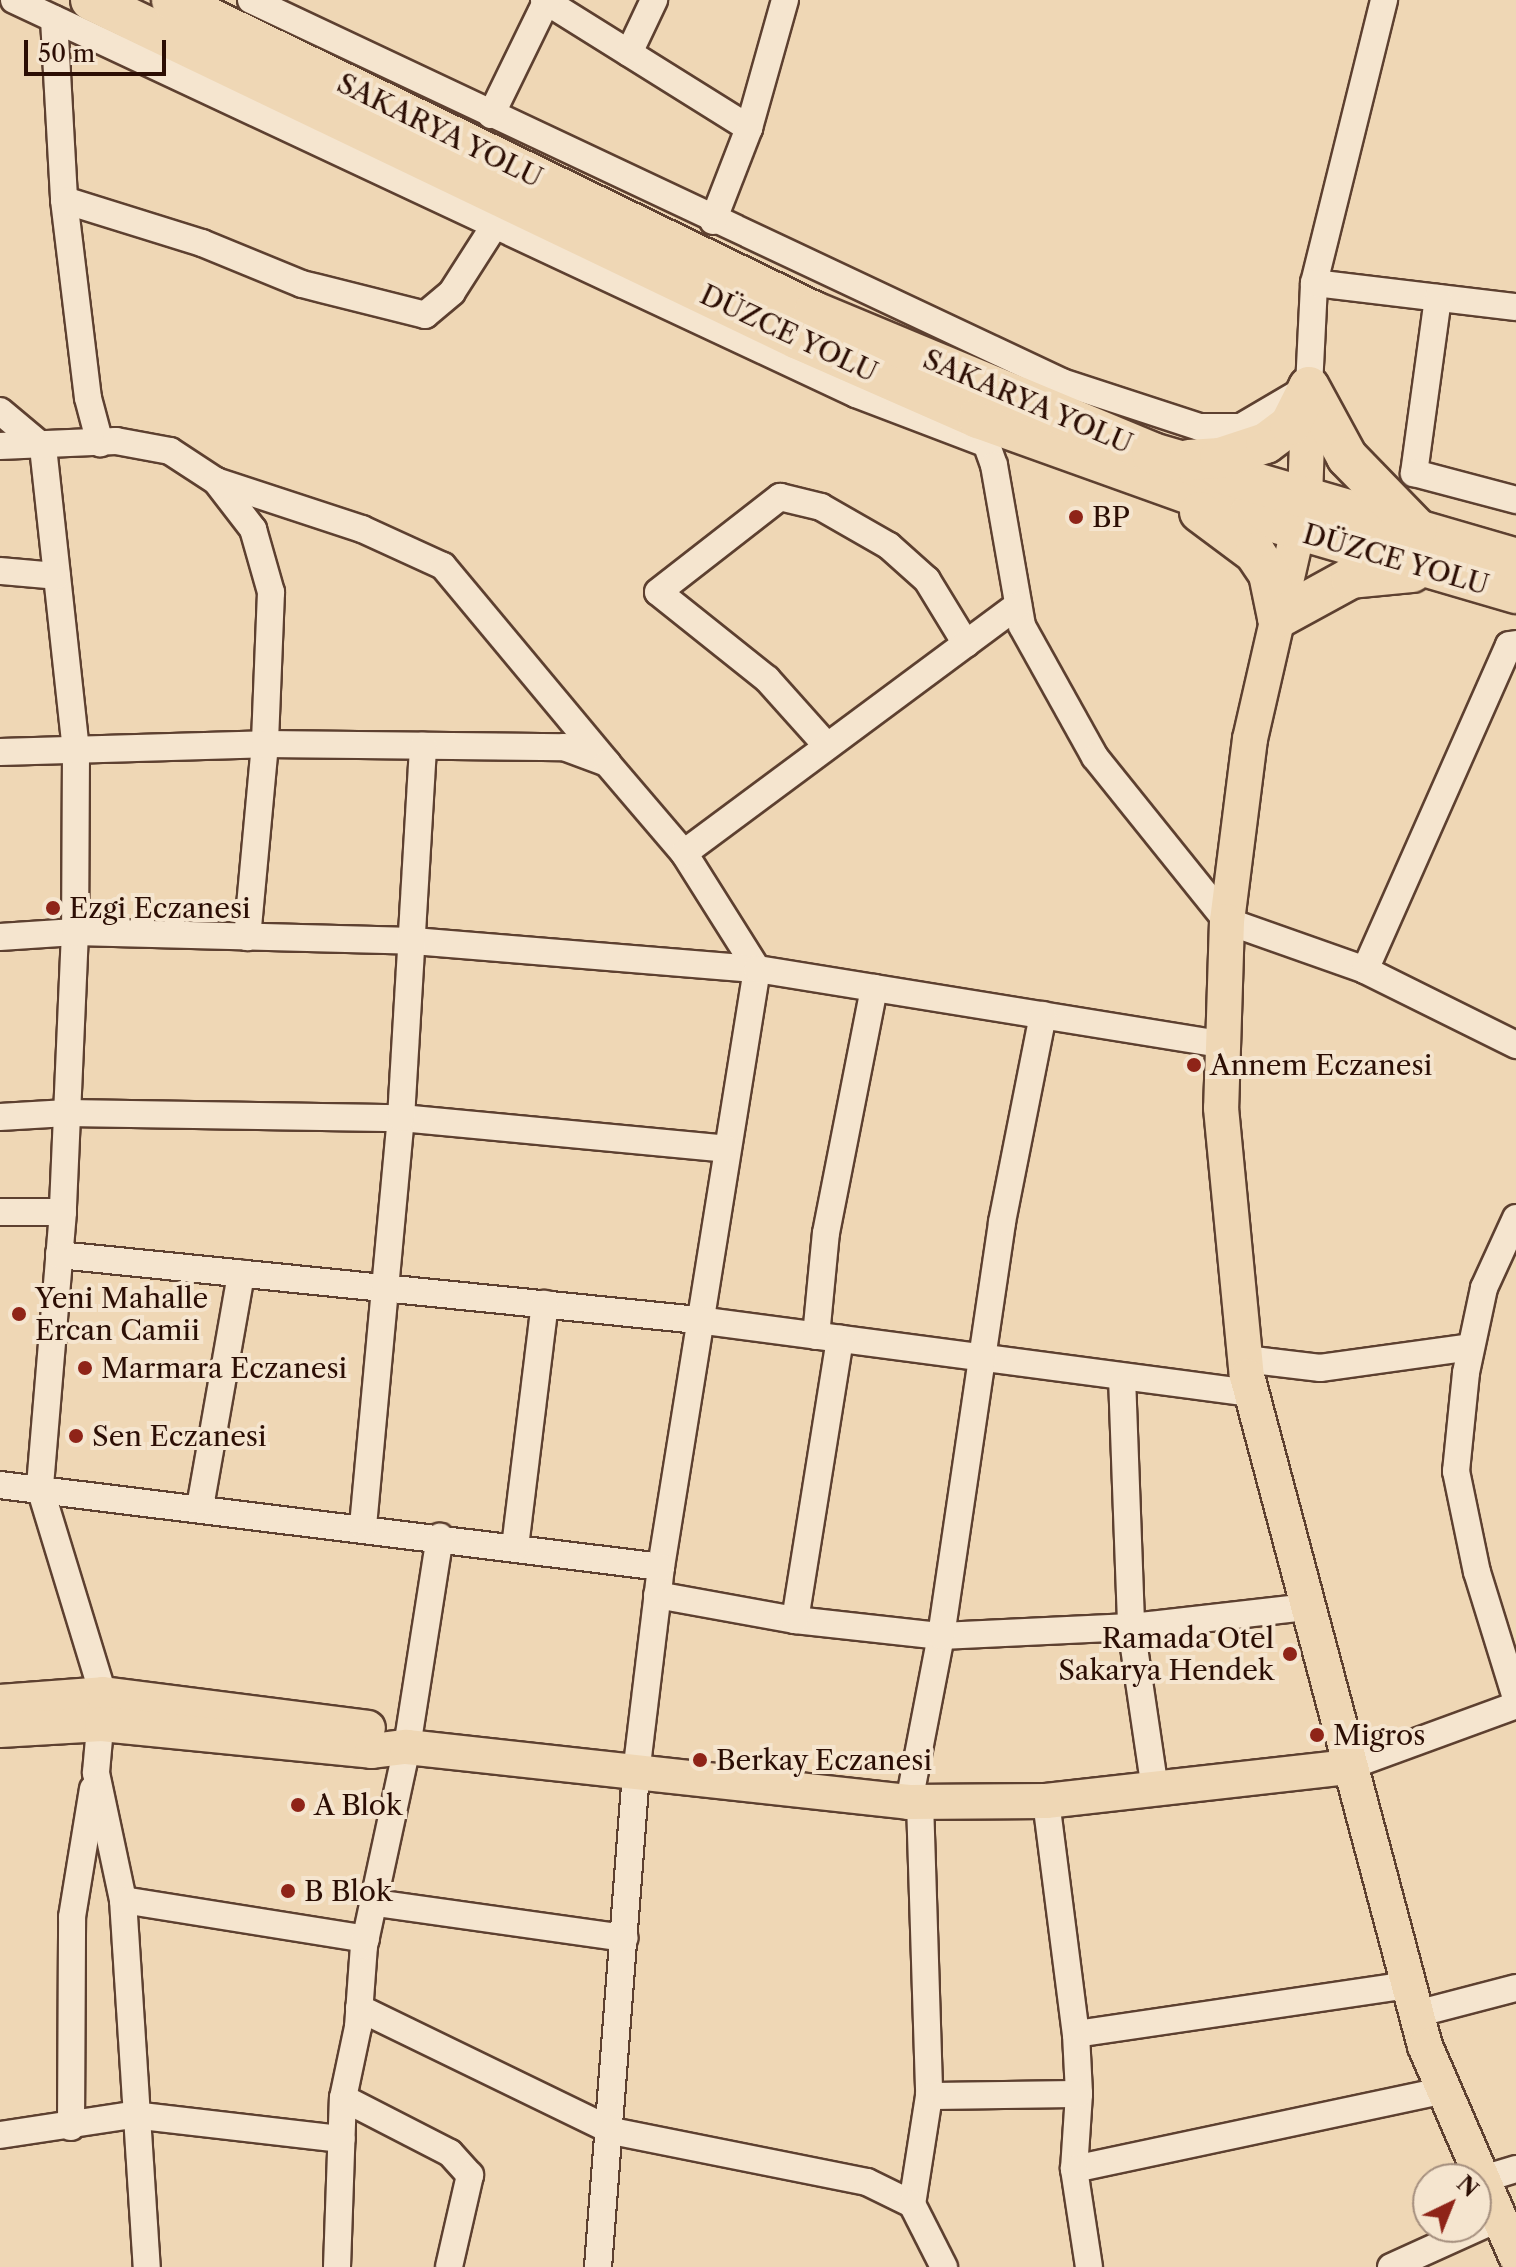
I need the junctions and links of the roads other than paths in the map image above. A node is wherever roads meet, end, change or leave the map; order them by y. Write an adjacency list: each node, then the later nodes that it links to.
1 (14, 0): 10 (street)
2 (91, 0): 22 (highway, DÜZCE YOLU)
3 (172, 0): 26 (highway, SAKARYA YOLU)
4 (251, 0): 9 (street)
5 (654, 0): 11 (street)
6 (785, 0): 13 (street)
7 (1384, 0): 17 (street)
8 (545, 1): 11 (street); 12 (street)
9 (298, 11): 12 (street)
10 (54, 19): 14 (street); 16 (street)
11 (629, 53): 13 (street)
12 (491, 115): 15 (street)
13 (749, 128): 15 (street)
14 (64, 200): 16 (street); 23 (street)
15 (713, 221): 20 (street)
16 (493, 228): 22 (street)
17 (1314, 283): 18 (street); 20 (street)
18 (1438, 298): 19 (street); 28 (street)
19 (1516, 307)
20 (1309, 387): 26 (highway); 29 (main road); 30 (highway)
21 (0, 411): 25 (street)
22 (981, 431): 26 (highway, DÜZCE YOLU); 36 (street)
23 (100, 443): 25 (street); 27 (street)
24 (0, 446): 25 (street)
25 (43, 447): 34 (street)
26 (1168, 472): 29 (highway, DÜZCE YOLU); 37 (highway)
27 (216, 481): 40 (street); 45 (street)
28 (1516, 500)
29 (1301, 515): 30 (highway); 32 (highway, DÜZCE YOLU); 37 (main road)
30 (1420, 531): 31 (highway)
31 (1516, 559)
32 (1435, 570): 35 (highway, DÜZCE YOLU); 37 (highway)
33 (0, 571): 34 (street)
34 (57, 576): 44 (street)
35 (1516, 593)
36 (1018, 605): 38 (street); 47 (street)
37 (1278, 618): 47 (main road)
38 (966, 644): 42 (street); 42 (street)
39 (1516, 644): 53 (street)
40 (265, 744): 41 (street); 44 (street); 50 (street)
41 (423, 746): 45 (street); 51 (street)
42 (827, 746): 46 (street)
43 (0, 752): 44 (street)
44 (76, 753): 48 (street)
45 (607, 763): 46 (street)
46 (684, 853): 52 (street)
47 (1227, 921): 53 (street); 57 (main road)
48 (75, 932): 49 (street); 50 (street); 58 (street)
49 (0, 937)
50 (247, 937): 51 (street)
51 (414, 941): 52 (street); 60 (street)
52 (757, 969): 54 (street); 61 (street)
53 (1365, 970): 56 (street)
54 (874, 988): 55 (street); 70 (street)
55 (1043, 1015): 57 (street); 72 (street)
56 (1515, 1043)
57 (1221, 1044): 73 (main road)
58 (67, 1113): 59 (street); 60 (street); 63 (street)
59 (0, 1117)
60 (401, 1118): 61 (street); 67 (street)
61 (727, 1149): 69 (street)
62 (0, 1212): 63 (street)
63 (63, 1212): 65 (street)
64 (1516, 1218): 71 (street)
65 (59, 1255): 66 (street); 77 (street)
66 (241, 1274): 67 (street); 78 (street)
67 (383, 1288): 68 (street); 79 (street)
68 (545, 1304): 69 (street); 81 (street)
69 (698, 1320): 70 (street); 82 (street)
70 (828, 1338): 72 (street); 85 (street)
71 (1471, 1347): 73 (street); 88 (street)
72 (983, 1359): 74 (street); 87 (street)
73 (1245, 1359): 75 (main road)
74 (1122, 1377): 75 (street); 86 (street)
75 (1251, 1393): 84 (main road)
76 (0, 1485): 77 (street)
77 (40, 1488): 78 (street); 91 (street)
78 (200, 1507): 79 (street)
79 (363, 1526): 80 (street)
80 (440, 1537): 81 (street); 93 (street)
81 (515, 1547): 82 (street)
82 (661, 1567): 83 (street)
83 (657, 1595): 85 (street); 96 (street)
84 (1306, 1607): 86 (street); 94 (main road)
85 (795, 1620): 87 (street)
86 (1131, 1627): 87 (street); 97 (street)
87 (941, 1636): 99 (street)
88 (1516, 1698)
89 (0, 1702): 91 (main road)
90 (1516, 1705): 94 (street)
91 (102, 1709): 92 (main road); 93 (main road); 95 (street)
92 (0, 1730)
93 (407, 1747): 96 (main road); 101 (street)
94 (1347, 1767): 97 (main road); 105 (main road)
95 (96, 1773): 100 (street); 113 (street)
96 (636, 1773): 99 (main road); 102 (street)
97 (1155, 1789): 98 (main road)
98 (1046, 1801): 99 (main road); 107 (street)
99 (914, 1802): 110 (street)
100 (123, 1900): 103 (street); 112 (street)
101 (376, 1903): 102 (street); 103 (street)
102 (625, 1938): 114 (street)
103 (366, 1939): 106 (street)
104 (1516, 1988): 105 (street)
105 (1412, 2000): 107 (street); 108 (main road)
106 (359, 2008): 111 (street); 114 (street)
107 (1076, 2034): 109 (street)
108 (1442, 2091): 117 (main road); 118 (street)
109 (1079, 2094): 110 (street); 118 (street)
110 (929, 2096): 122 (street)
111 (343, 2098): 116 (street); 127 (street)
112 (133, 2115): 113 (street); 116 (street); 125 (street)
113 (71, 2127): 115 (street)
114 (612, 2131): 122 (street); 128 (street)
115 (0, 2135)
116 (342, 2139): 126 (street)
117 (1476, 2163)
118 (1074, 2169): 130 (street)
119 (1516, 2169): 120 (street)
120 (1492, 2176)
121 (1492, 2201): 123 (main road)
122 (912, 2204): 129 (street)
123 (1499, 2218): 124 (main road); 131 (street)
124 (1516, 2256)
125 (147, 2267)
126 (337, 2267)
127 (449, 2267)
128 (598, 2267)
129 (944, 2267)
130 (1089, 2267)
131 (1391, 2267)

